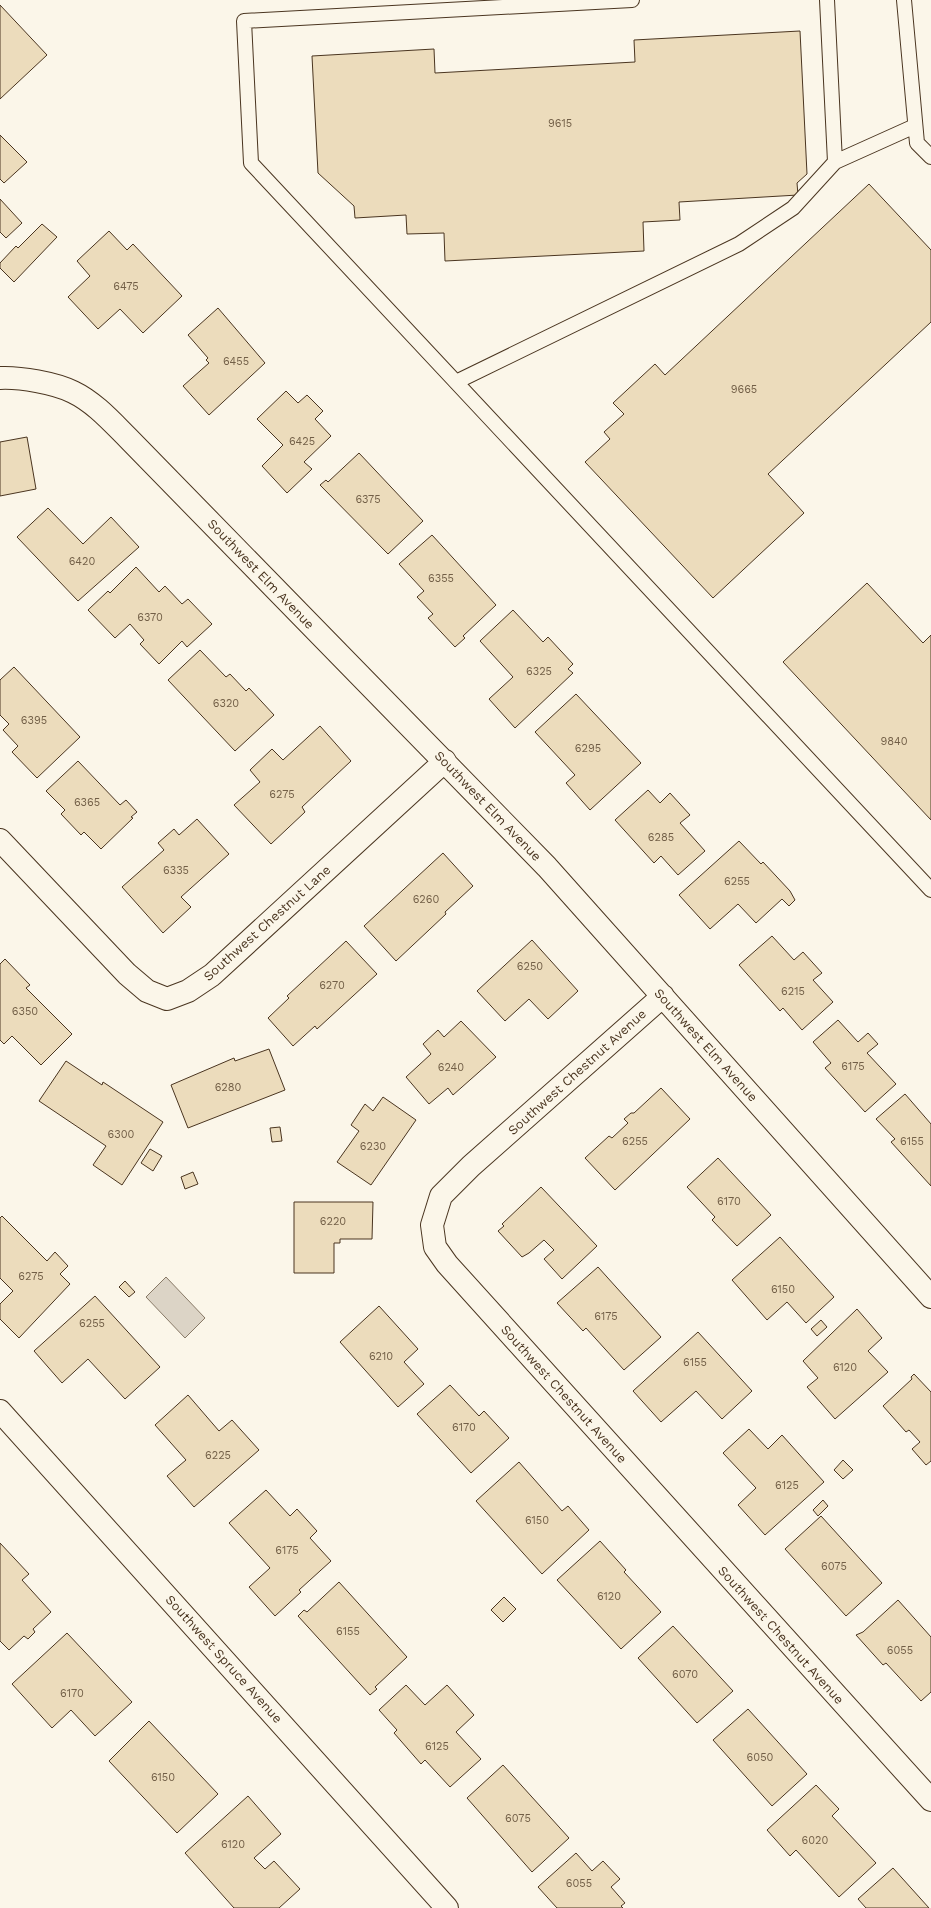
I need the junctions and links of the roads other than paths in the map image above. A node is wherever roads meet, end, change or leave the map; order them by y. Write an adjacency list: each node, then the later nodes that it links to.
1 (632, 0): 8 (lane)
2 (827, 0): 6 (lane)
3 (904, 0): 4 (lane)
4 (915, 126): 5 (lane); 6 (lane)
5 (931, 157)
6 (835, 162): 8 (lane)
7 (0, 378): 9 (street, Southwest Elm Avenue)
8 (456, 382): 11 (lane)
9 (445, 761): 10 (street, Southwest Chestnut Lane); 12 (street, Southwest Elm Avenue)
10 (0, 840)
11 (931, 890)
12 (663, 996): 13 (street, Southwest Elm Avenue); 15 (street, Southwest Chestnut Avenue)
13 (931, 1296)
14 (0, 1411): 16 (street, Southwest Spruce Avenue)
15 (931, 1800)
16 (447, 1908)

